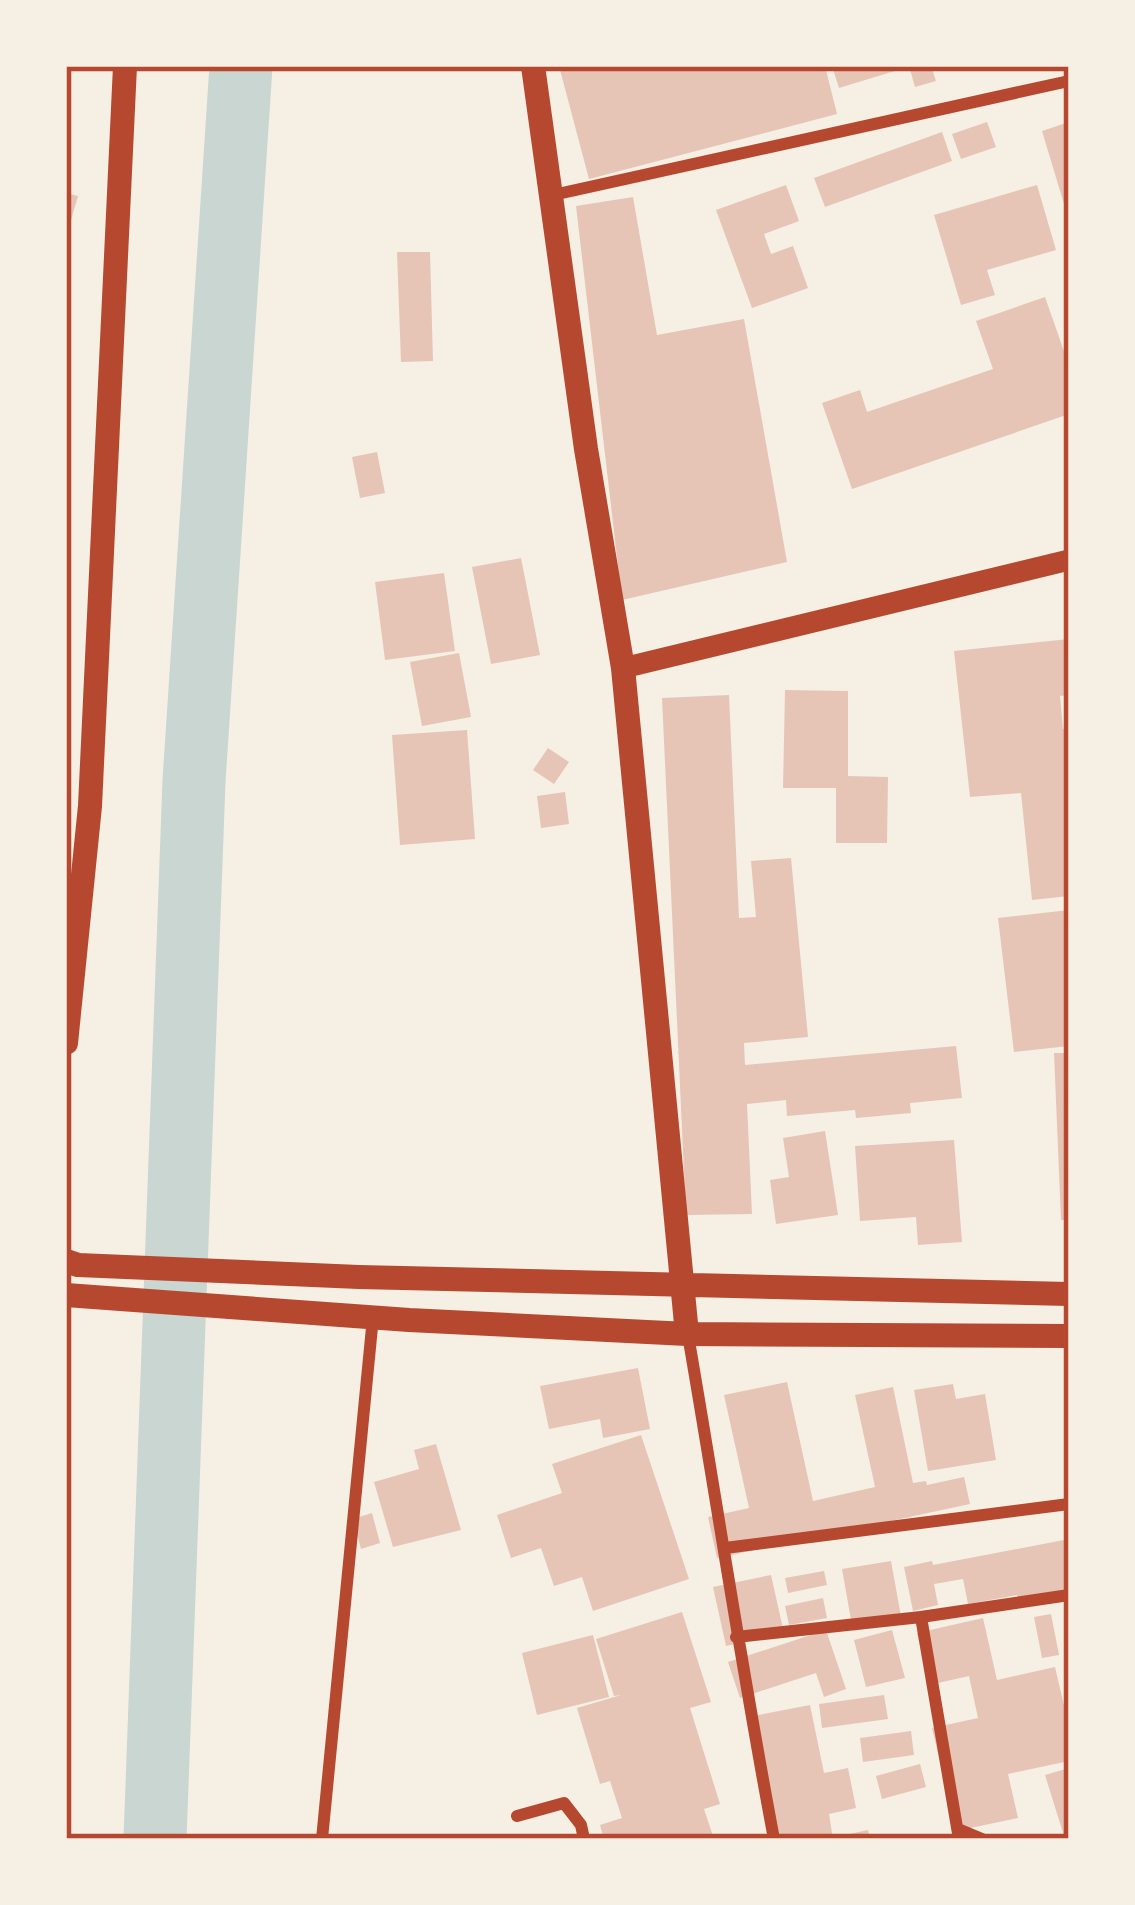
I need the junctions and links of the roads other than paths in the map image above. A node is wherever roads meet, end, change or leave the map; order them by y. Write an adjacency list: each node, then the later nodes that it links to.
1 (125, 66): 7 (main road)
2 (533, 66): 4 (main road)
3 (1069, 81): 4 (street)
4 (553, 195): 6 (main road)
5 (1069, 560): 6 (street)
6 (623, 668): 10 (main road)
7 (78, 806): 8 (main road)
8 (66, 1043)
9 (72, 1263): 10 (main road)
10 (683, 1284): 11 (main road); 14 (main road)
11 (1069, 1294)
12 (71, 1296): 13 (main road)
13 (364, 1316): 14 (main road); 23 (street)
14 (687, 1334): 15 (main road); 17 (street)
15 (1069, 1336)
16 (1069, 1504): 17 (street)
17 (725, 1548): 20 (street)
18 (1069, 1595): 19 (street)
19 (921, 1617): 20 (street); 22 (street)
20 (736, 1637): 25 (street)
21 (518, 1816): 24 (street)
22 (959, 1834): 26 (street)
23 (322, 1839)
24 (584, 1839)
25 (774, 1839)
26 (982, 1839)

